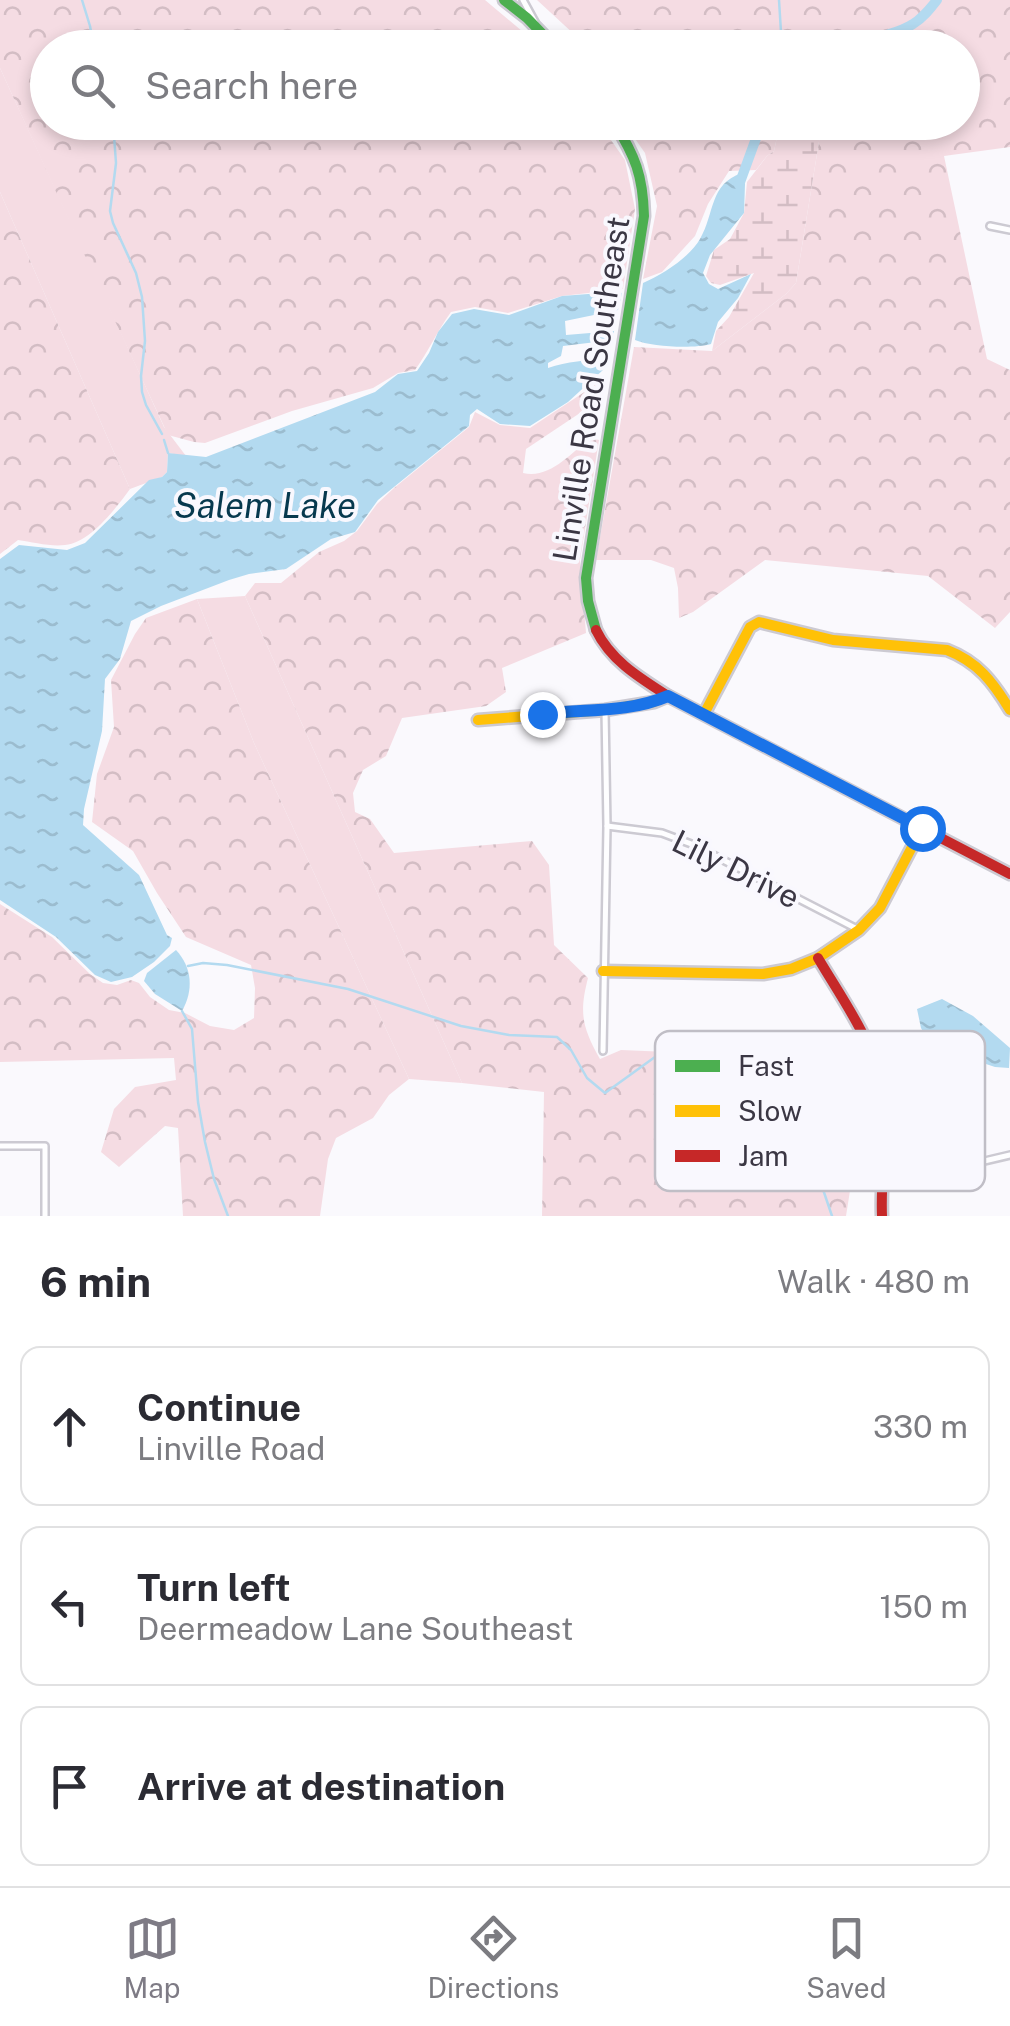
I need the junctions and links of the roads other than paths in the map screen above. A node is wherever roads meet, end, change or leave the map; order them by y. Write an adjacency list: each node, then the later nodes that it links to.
1 (504, 0): 3 (street)
2 (523, 0): 3 (street)
3 (539, 29)
4 (625, 140): 7 (street, Linville Road Southeast)
5 (990, 226): 6 (street)
6 (1010, 230)
7 (668, 696): 8 (street); 10 (street, Linville Road Southeast)
8 (605, 710): 11 (street); 12 (street)
9 (1010, 710): 10 (street)
10 (704, 714): 13 (street, Linville Road Southeast)
11 (478, 720)
12 (607, 826): 15 (street, Lily Drive); 17 (street)
13 (922, 828): 14 (street, Linville Road Southeast); 15 (street)
14 (1010, 874)
15 (859, 930): 16 (street)
16 (818, 958): 17 (street); 18 (street)
17 (603, 971): 19 (street)
18 (859, 1031)
19 (603, 1051)
20 (0, 1146): 23 (street)
21 (1010, 1155): 22 (street)
22 (985, 1161)
23 (45, 1216)

